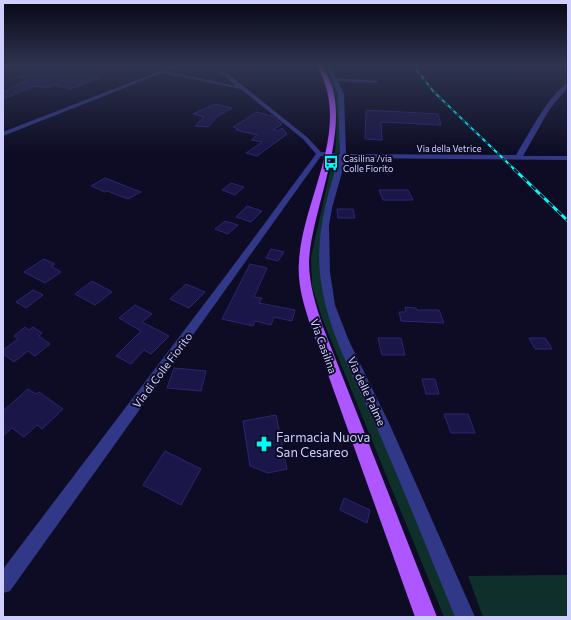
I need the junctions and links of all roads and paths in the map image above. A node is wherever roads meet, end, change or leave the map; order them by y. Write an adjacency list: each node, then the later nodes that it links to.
1 (103, 95): 6 (street)
2 (251, 95): 7 (street)
3 (330, 95): 7 (main road, Via Casilina)
4 (341, 95): 7 (street, Via delle Palme)
5 (557, 95): 8 (street)
6 (3, 134)
7 (330, 155): 8 (street, Via della Vetrice); 10 (street, Via di Colle Fiorito); 11 (main road, Via Casilina); 12 (street, Via delle Palme)
8 (519, 157): 9 (street, Via della Vetrice)
9 (568, 158)
10 (3, 584)
11 (426, 617)
12 (465, 617)

